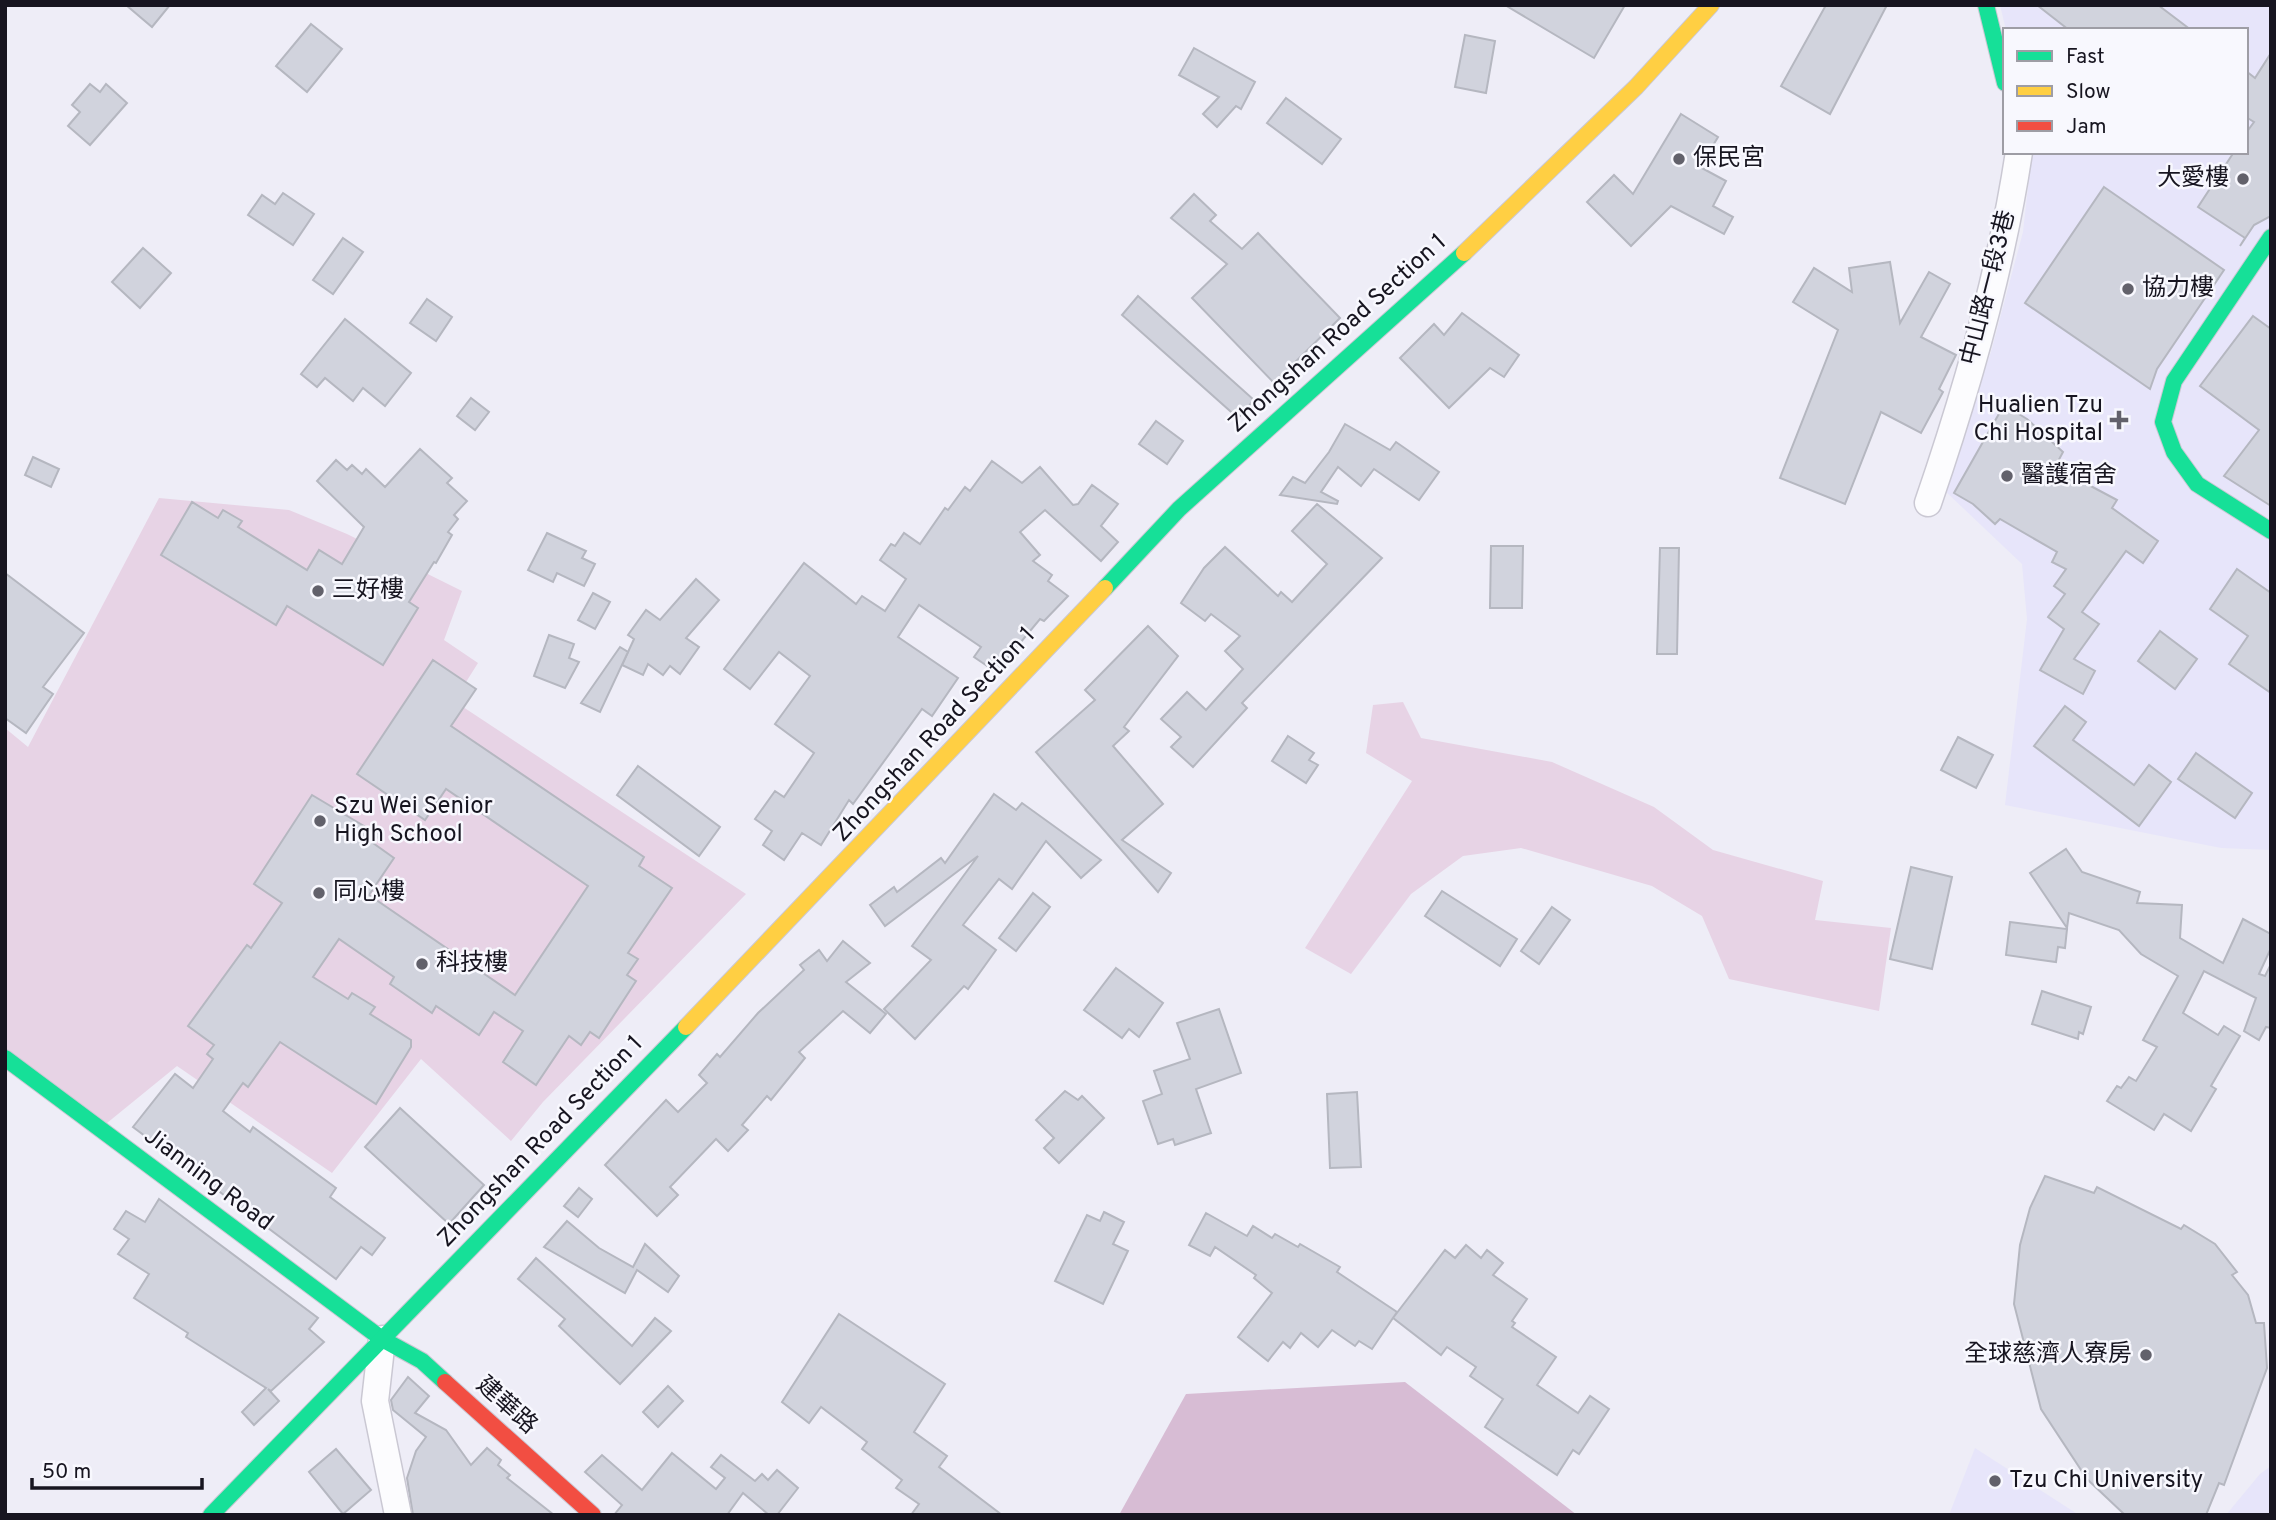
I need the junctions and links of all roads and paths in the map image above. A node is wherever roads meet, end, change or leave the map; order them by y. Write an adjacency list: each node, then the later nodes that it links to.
1 (1711, 5): 9 (street, Zhongshan Road Section 1)
2 (1986, 5): 3 (street)
3 (2003, 75)
4 (2019, 154): 6 (street, 中山路一段3巷)
5 (2271, 237): 7 (street)
6 (1928, 503)
7 (2271, 531)
8 (5, 1058): 9 (street, Jianning Road)
9 (382, 1339): 10 (street, Zhongshan Road Section 1); 11 (street); 12 (street, 建華路)
10 (211, 1515)
11 (398, 1515)
12 (593, 1515)

